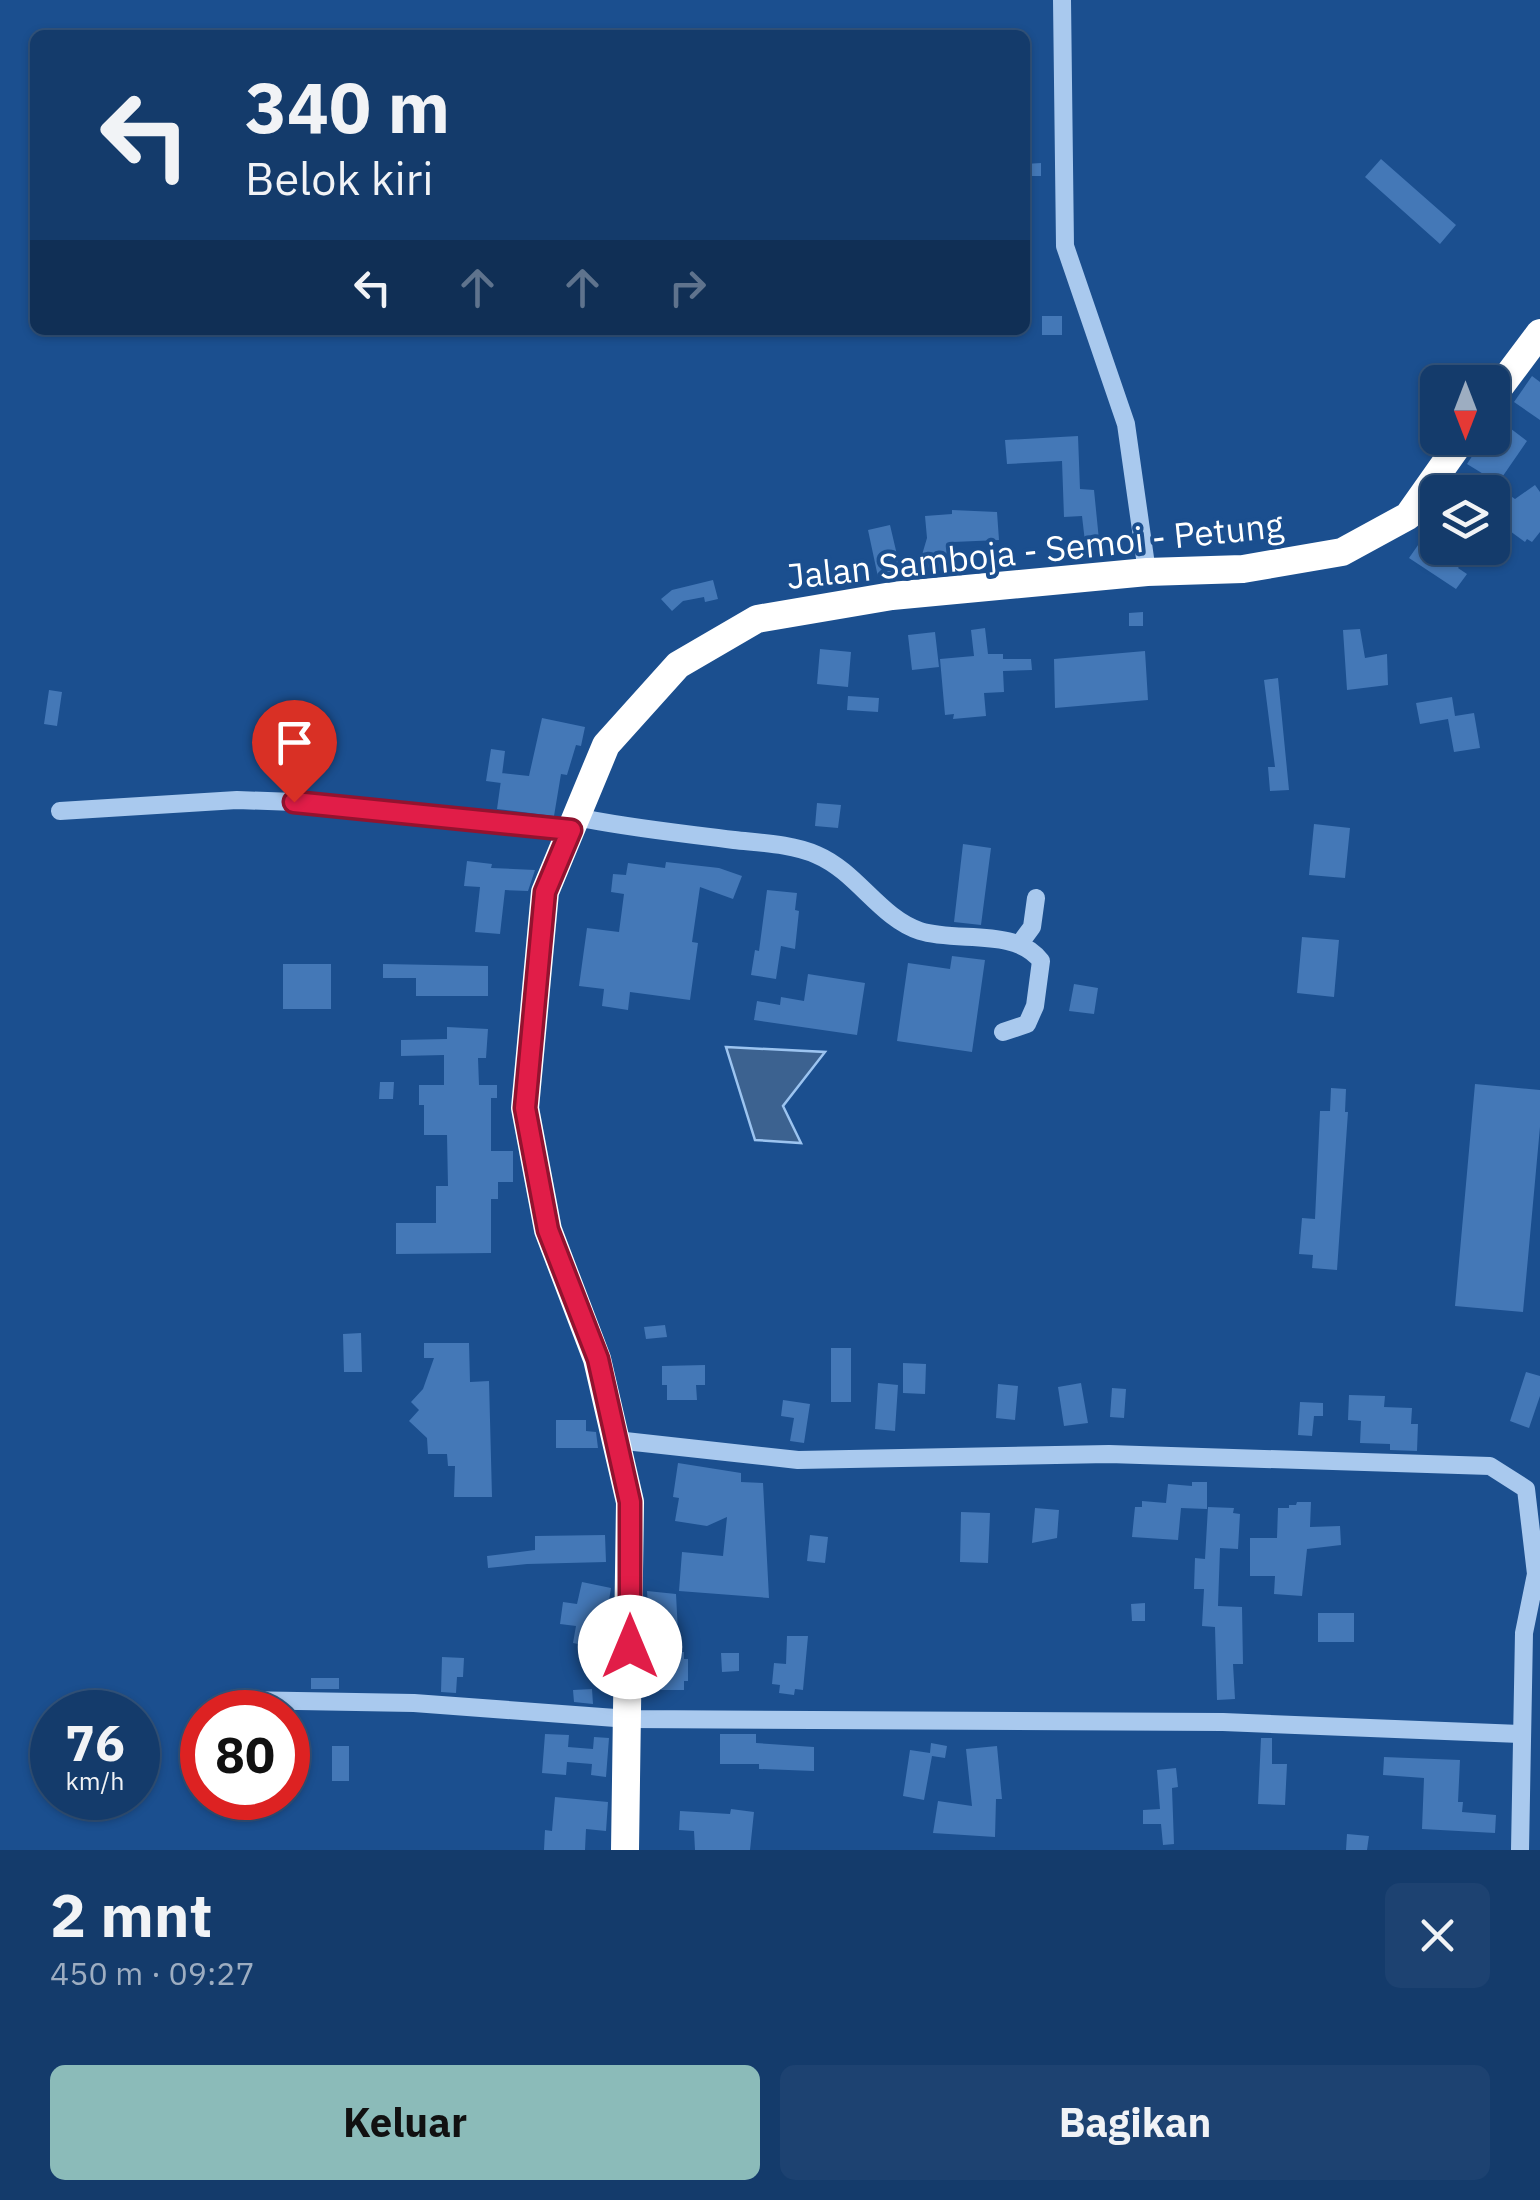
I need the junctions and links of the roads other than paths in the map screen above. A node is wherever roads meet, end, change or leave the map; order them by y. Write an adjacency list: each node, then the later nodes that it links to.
1 (1062, 0): 5 (street)
2 (1540, 333): 3 (highway)
3 (1510, 372)
4 (1452, 455): 5 (highway, Jalan Samboja - Semoi - Petung)
5 (1147, 572): 7 (highway, Jalan Samboja - Semoi - Petung)
6 (60, 811): 7 (street)
7 (573, 823): 9 (street); 11 (highway, Jalan Samboja - Semoi - Petung)
8 (1036, 898): 9 (street)
9 (1022, 942): 10 (street)
10 (1002, 1032)
11 (616, 1440): 12 (street); 14 (highway, Jalan Samboja - Semoi - Petung)
12 (1538, 1574): 15 (street)
13 (310, 1701): 14 (street)
14 (629, 1719): 15 (street); 18 (highway, Jalan Samboja - Semoi - Petung)
15 (1520, 1734): 17 (street)
16 (1540, 1846): 17 (street)
17 (1520, 1847)
18 (624, 1850)

